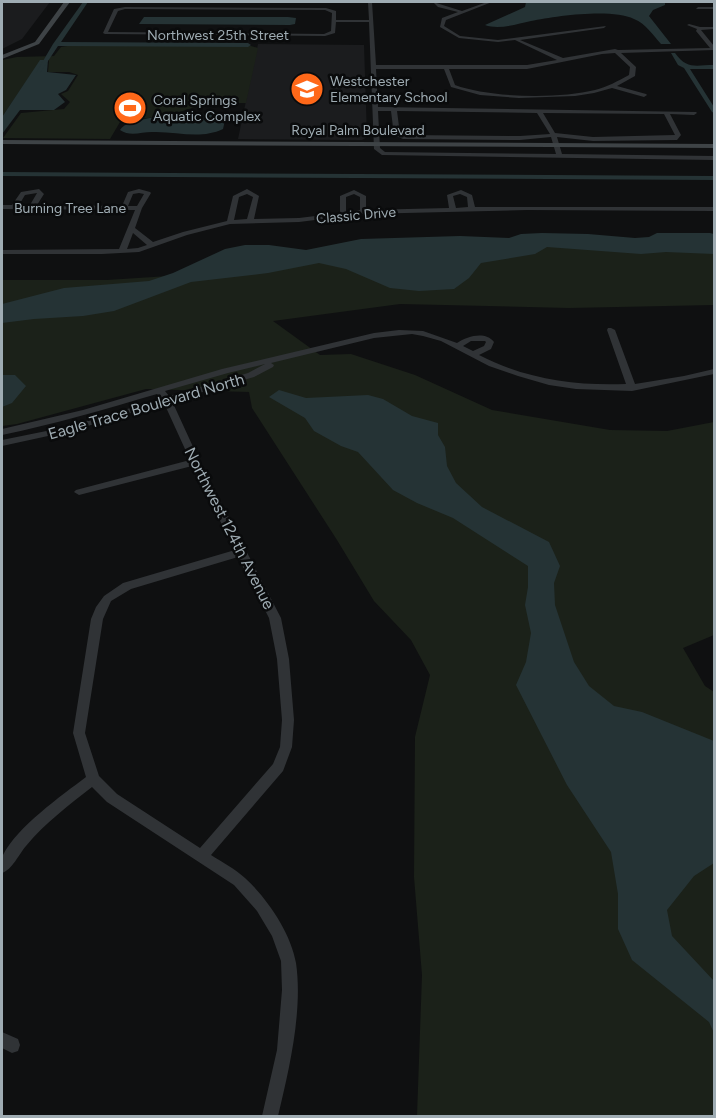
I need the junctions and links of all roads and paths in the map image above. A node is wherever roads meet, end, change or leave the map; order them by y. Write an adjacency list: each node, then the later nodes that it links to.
1 (58, 2): 20 (street)
2 (67, 2): 20 (street)
3 (370, 2): 10 (street)
4 (435, 2): 8 (street)
5 (490, 2): 8 (street)
6 (698, 8): 7 (street)
7 (714, 9)
8 (461, 13): 15 (street)
9 (334, 20): 9 (street, Northwest 25th Street); 10 (street)
10 (371, 20): 22 (street)
11 (689, 25): 13 (street)
12 (604, 27): 17 (street)
13 (700, 28): 14 (street); 18 (street)
14 (714, 28)
15 (459, 37): 16 (street); 17 (street)
16 (453, 40)
17 (517, 40): 21 (street)
18 (714, 49): 19 (street)
19 (615, 50): 21 (street); 24 (street)
20 (2, 55)
21 (563, 60): 23 (street)
22 (373, 67): 23 (street); 26 (street)
23 (446, 68): 24 (street)
24 (612, 86): 25 (street)
25 (644, 95)
26 (375, 110): 27 (street); 33 (street)
27 (394, 110): 28 (street); 31 (street)
28 (540, 112): 29 (street); 31 (street)
29 (668, 113): 30 (street); 31 (street)
30 (694, 113)
31 (553, 135): 36 (street)
32 (2, 142): 33 (street, Royal Palm Boulevard)
33 (377, 146): 34 (street, Royal Palm Boulevard); 36 (street, Royal Palm Boulevard)
34 (2, 147)
35 (714, 148): 36 (street, Royal Palm Boulevard)
36 (558, 151): 37 (street)
37 (714, 158)
38 (2, 207): 39 (street, Burning Tree Lane)
39 (14, 208): 40 (street, Burning Tree Lane); 40 (street)
40 (32, 208): 41 (street, Burning Tree Lane)
41 (124, 208): 42 (street, Burning Tree Lane); 42 (street)
42 (139, 208): 50 (street)
43 (714, 209): 45 (street, Classic Drive)
44 (453, 210): 45 (street, Classic Drive); 45 (street); 46 (street, Classic Drive)
45 (472, 210)
46 (363, 212): 47 (street, Classic Drive); 47 (street)
47 (343, 214): 48 (street, Classic Drive)
48 (250, 221): 49 (street, Classic Drive); 49 (street)
49 (230, 222): 51 (street, Classic Drive)
50 (131, 228): 51 (street); 52 (street)
51 (152, 245): 52 (street, Classic Drive)
52 (122, 251): 53 (street, Classic Drive)
53 (2, 252)
54 (611, 330): 58 (street)
55 (458, 346): 56 (street, Eagle Trace Boulevard North); 56 (street); 59 (street, Eagle Trace Boulevard North)
56 (474, 354): 58 (street, Eagle Trace Boulevard North)
57 (714, 372): 58 (street, Eagle Trace Boulevard North)
58 (632, 388)
59 (164, 396): 60 (street, Eagle Trace Boulevard North); 61 (street, Eagle Trace Boulevard North); 62 (street, Northwest 124th Avenue)
60 (2, 432)
61 (2, 443)
62 (195, 462): 63 (street); 64 (street, Northwest 124th Avenue)
63 (79, 492)
64 (242, 552): 65 (street); 66 (street, Northwest 124th Avenue)
65 (93, 779): 66 (street); 67 (street)
66 (201, 856): 68 (street)
67 (2, 867)
68 (270, 1116)

